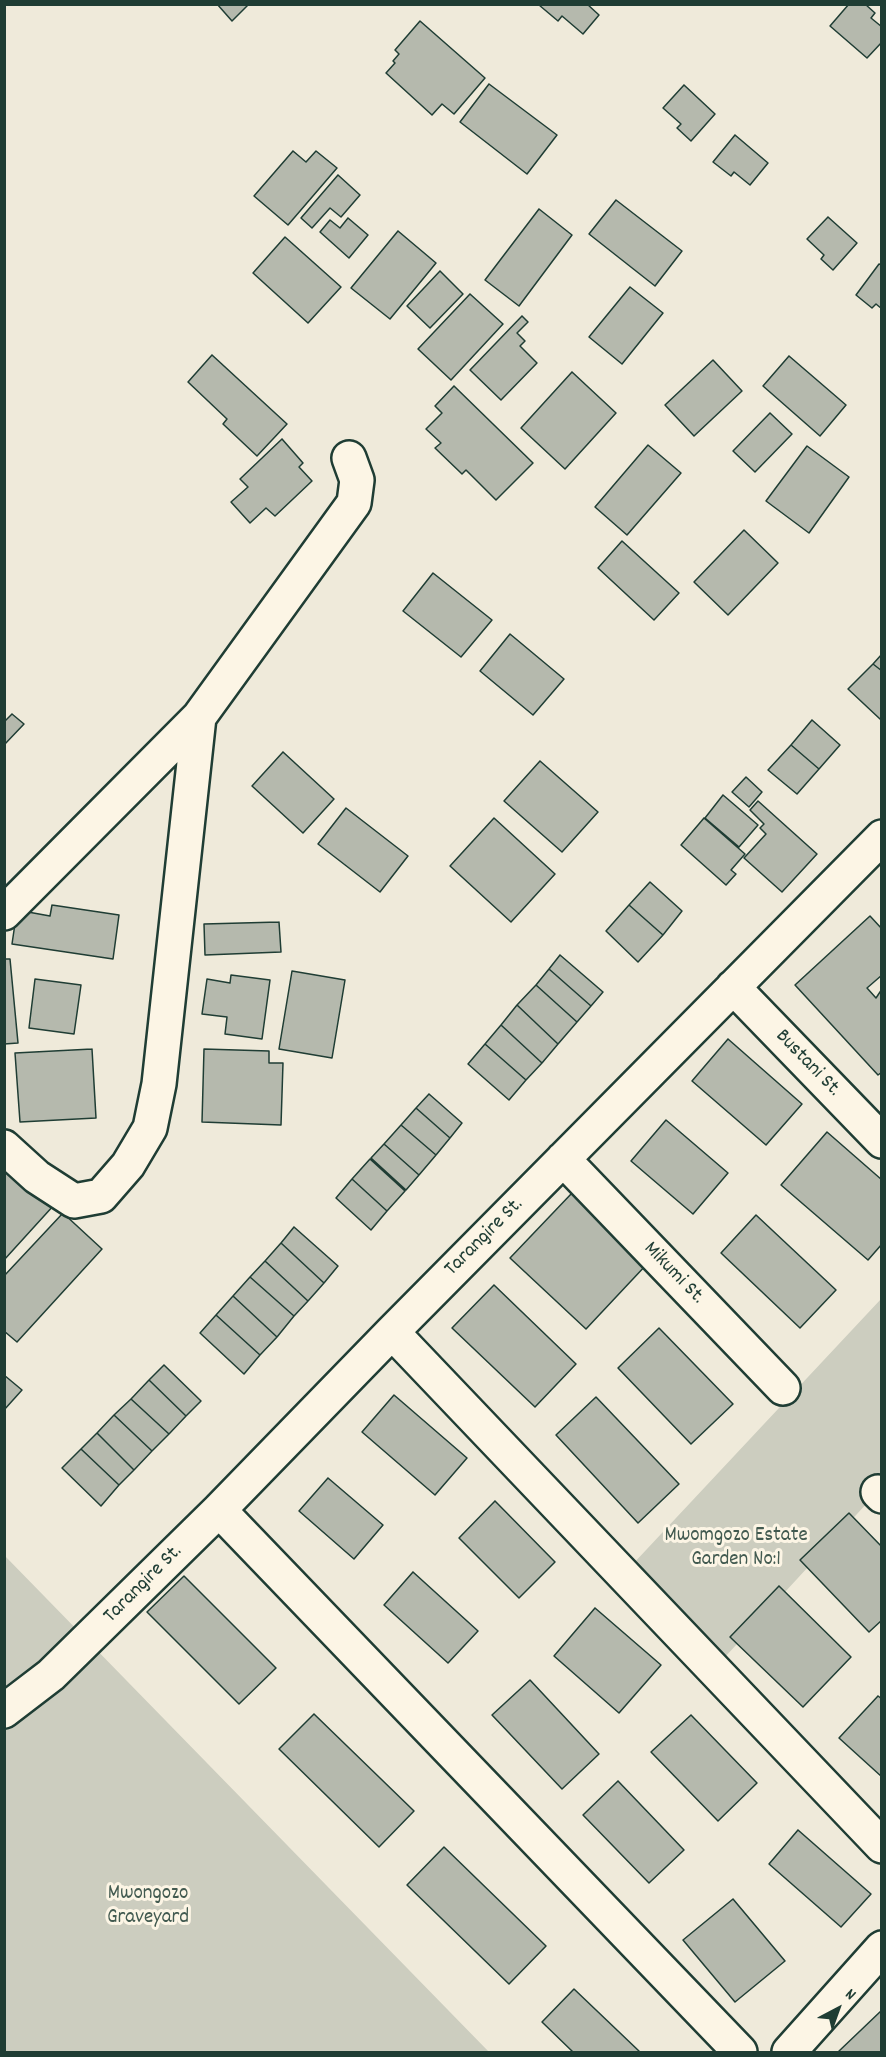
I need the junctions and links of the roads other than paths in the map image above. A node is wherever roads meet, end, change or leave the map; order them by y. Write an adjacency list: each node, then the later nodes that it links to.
1 (349, 458): 2 (street)
2 (200, 717): 4 (street); 7 (street)
3 (882, 837): 5 (street, Tarangire St.)
4 (4, 913)
5 (733, 987): 6 (street, Bustani St.); 8 (street, Tarangire St.)
6 (882, 1141)
7 (4, 1147)
8 (563, 1159): 9 (street, Tarangire St.); 10 (street, Mikumi St.)
9 (392, 1332): 11 (street, Tarangire St.); 13 (street)
10 (783, 1388)
11 (219, 1510): 12 (street, Tarangire St.); 15 (street)
12 (4, 1711)
13 (882, 1846)
14 (882, 1948): 16 (street)
15 (740, 2052)
16 (789, 2052)

